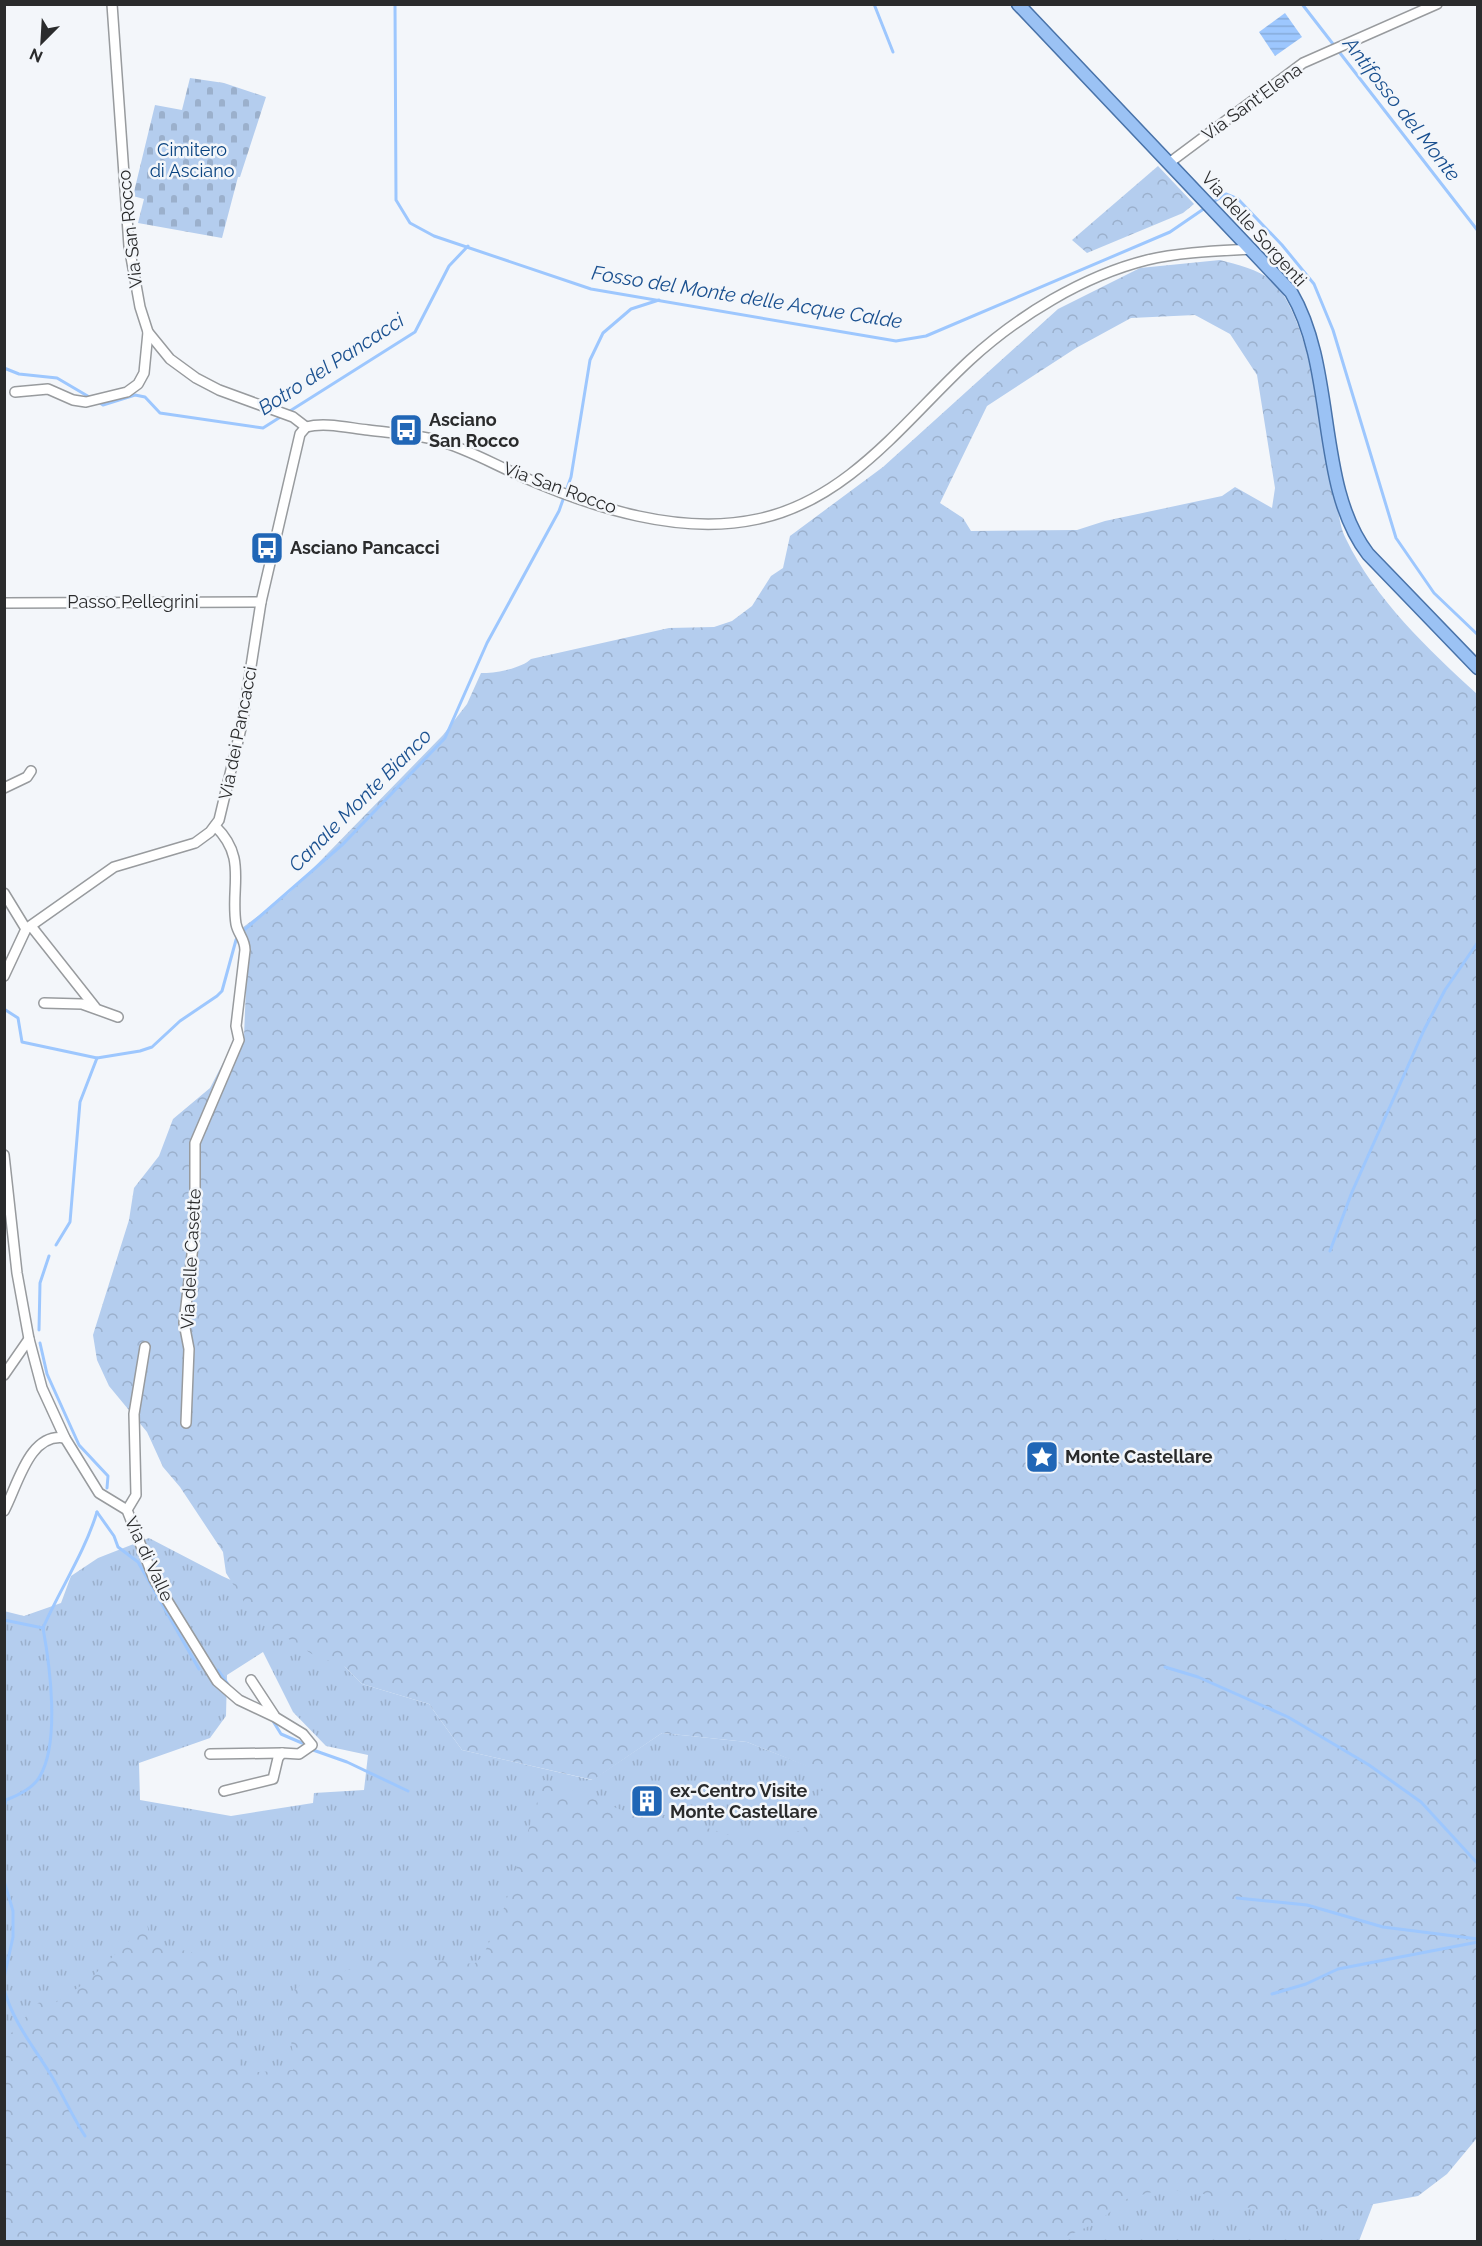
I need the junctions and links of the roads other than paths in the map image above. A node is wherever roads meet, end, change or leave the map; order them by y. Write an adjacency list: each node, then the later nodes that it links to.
1 (112, 4): 6 (street, Via San Rocco)
2 (1018, 4): 4 (main road, Via delle Sorgenti)
3 (1437, 4): 4 (street, Via Sant'Elena)
4 (1169, 163): 5 (main road, Via delle Sorgenti)
5 (1252, 249): 8 (street, Via San Rocco); 11 (main road, Via delle Sorgenti)
6 (148, 332): 7 (street); 8 (street, Via San Rocco)
7 (15, 392)
8 (306, 427): 9 (street, Via dei Pancacci)
9 (261, 602): 10 (street, Passo Pellegrini); 14 (street, Via dei Pancacci)
10 (4, 603)
11 (1478, 668)
12 (31, 771): 13 (street)
13 (4, 788)
14 (215, 826): 16 (street); 25 (street, Via delle Casette)
15 (4, 893): 16 (street)
16 (28, 927): 17 (street); 19 (street)
17 (4, 976)
18 (44, 1003): 19 (street)
19 (95, 1007): 20 (street)
20 (118, 1017)
21 (4, 1155): 22 (street, Via di Valle)
22 (29, 1339): 24 (street); 26 (street, Via di Valle)
23 (145, 1347): 27 (street)
24 (4, 1375)
25 (186, 1423)
26 (65, 1438): 27 (street, Via di Valle); 28 (street)
27 (127, 1510): 30 (street, Via di Valle)
28 (4, 1511)
29 (251, 1680): 30 (street)
30 (275, 1717): 31 (street, Via di Valle)
31 (282, 1753): 32 (street); 33 (street)
32 (210, 1754)
33 (224, 1791)

